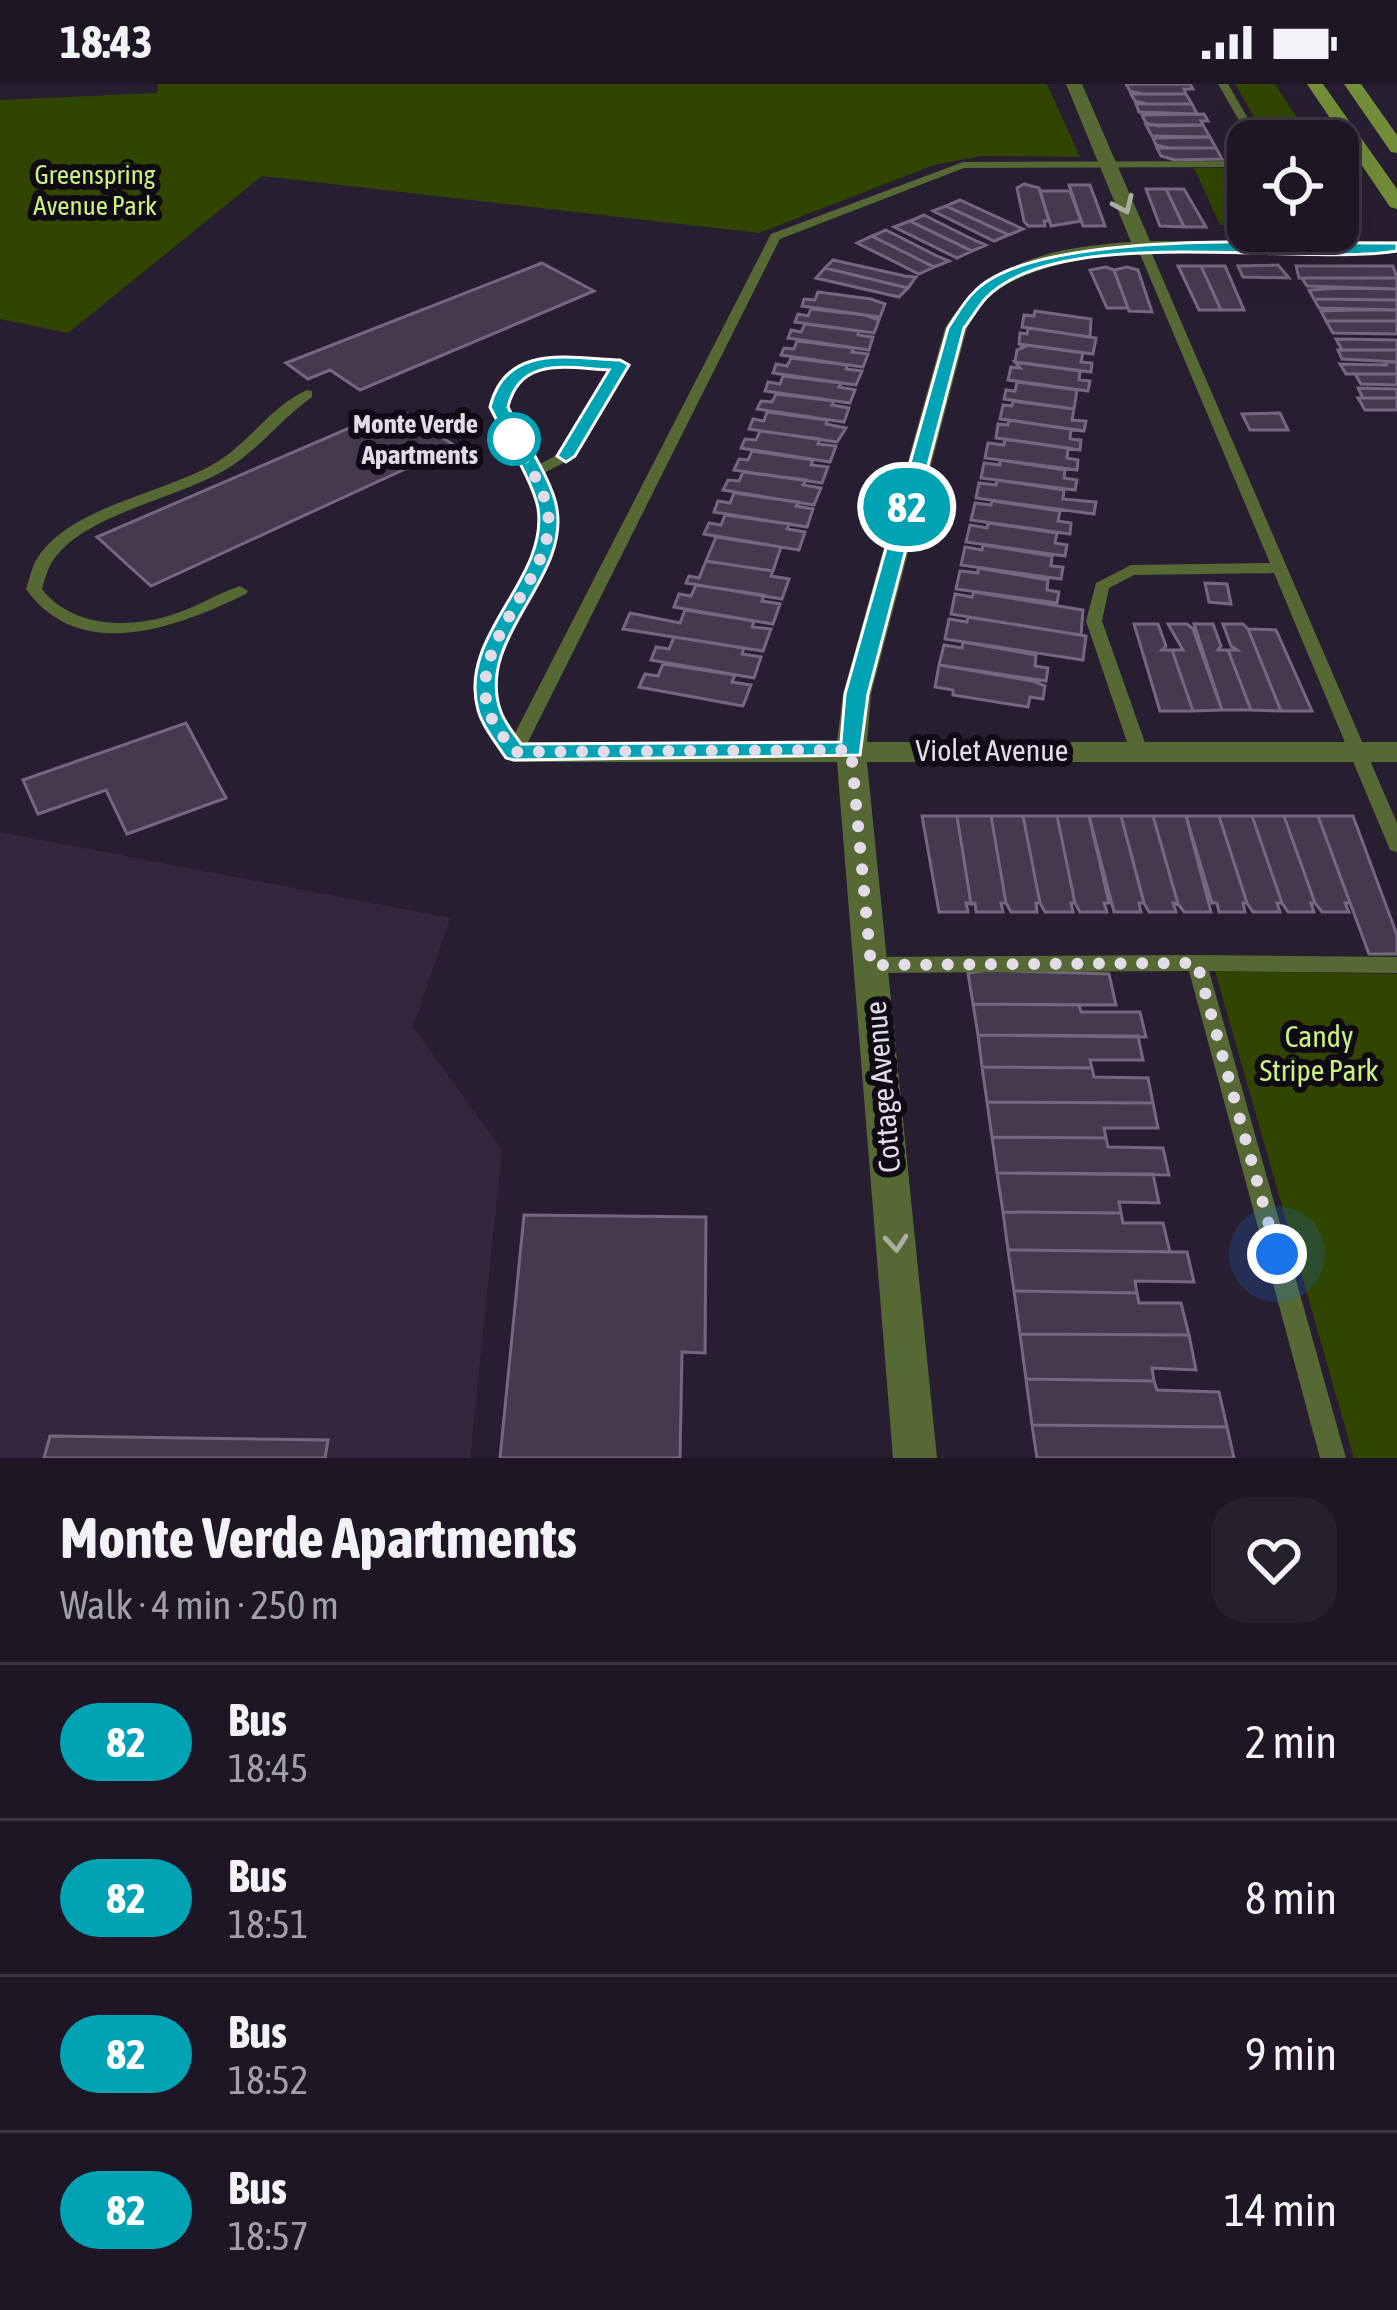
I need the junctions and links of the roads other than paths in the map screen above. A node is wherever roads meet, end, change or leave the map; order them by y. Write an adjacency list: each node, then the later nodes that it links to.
1 (1074, 84): 8 (street)
2 (1223, 84): 5 (lane)
3 (1315, 84): 9 (main road)
4 (1352, 84): 6 (main road)
5 (1244, 120)
6 (1397, 148)
7 (1227, 164): 8 (lane)
8 (1106, 165): 10 (street, one-way to 10); 18 (lane)
9 (1397, 203)
10 (1143, 247): 11 (street, Cottage Avenue); 14 (lane); 16 (street, Cottage Avenue)
11 (1397, 247)
12 (307, 394): 15 (lane)
13 (532, 474): 13 (lane); 18 (lane)
14 (1281, 568): 17 (lane); 19 (lane)
15 (240, 590)
16 (851, 750): 17 (street, Violet Avenue); 18 (street, Violet Avenue); 24 (street, Cottage Avenue)
17 (1139, 751): 19 (street, Violet Avenue)
18 (514, 752)
19 (1360, 752): 20 (street, Violet Avenue); 21 (lane)
20 (1397, 752)
21 (1397, 845)
22 (1197, 963): 23 (lane); 24 (lane); 26 (lane)
23 (1397, 964)
24 (871, 965): 25 (street, Cottage Avenue, one-way to 25)
25 (915, 1458)
26 (1333, 1458)

